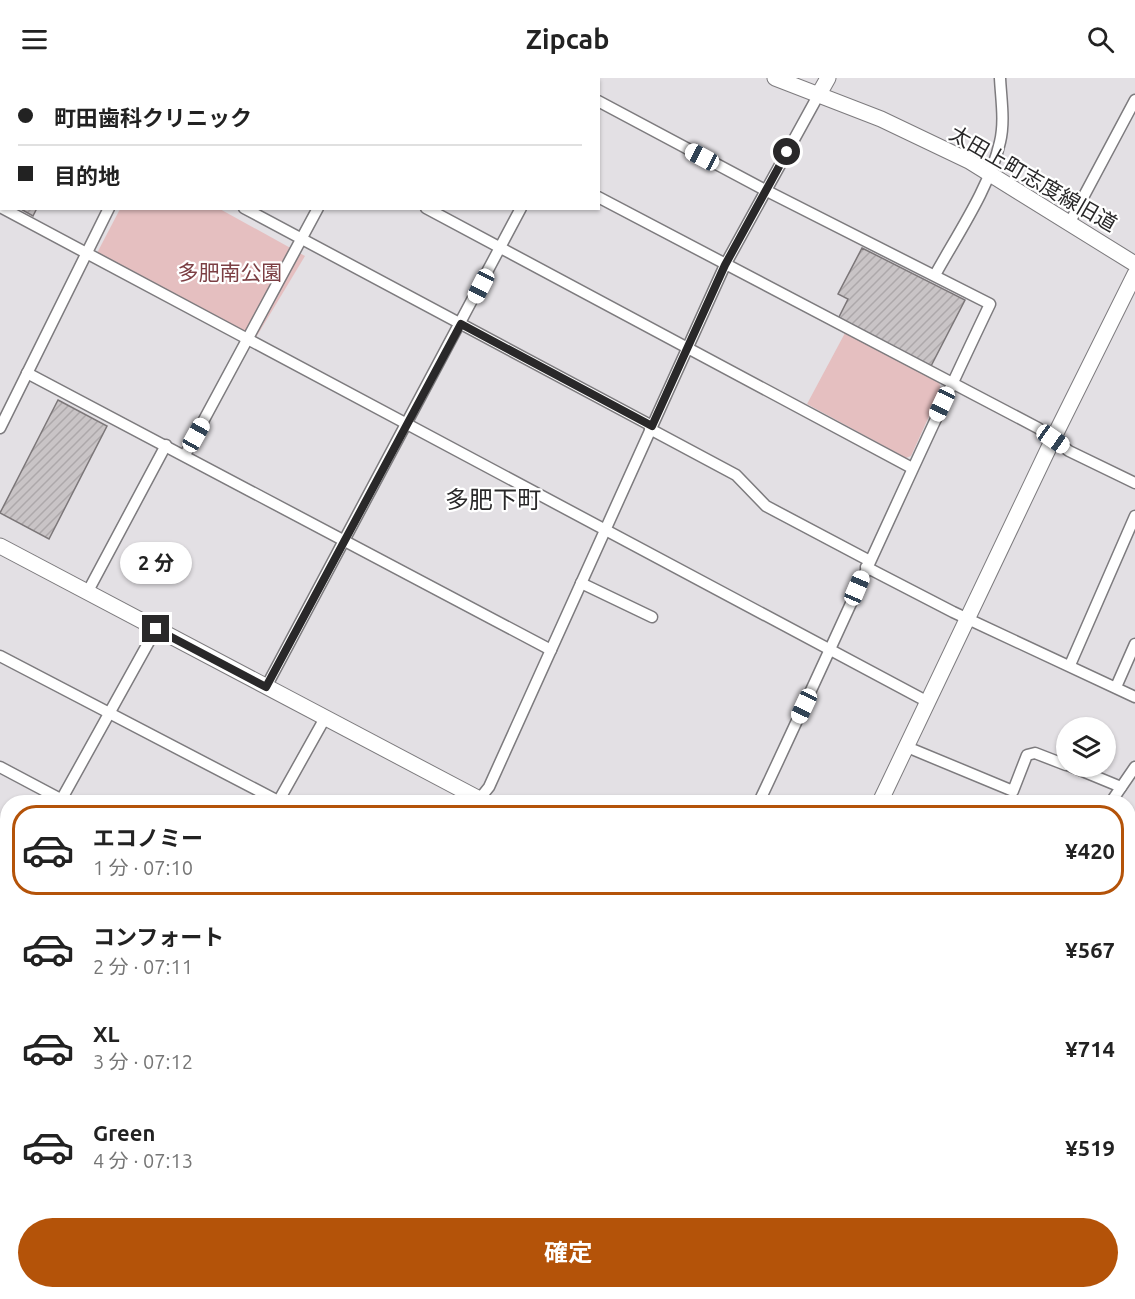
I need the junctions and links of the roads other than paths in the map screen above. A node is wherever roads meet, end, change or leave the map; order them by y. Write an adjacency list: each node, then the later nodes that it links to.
1 (775, 78): 4 (street, 太田上町志度線旧道)
2 (828, 78): 4 (street)
3 (1000, 78): 7 (street)
4 (819, 94): 7 (street, 太田上町志度線旧道); 8 (street)
5 (1135, 100): 16 (street)
6 (600, 102): 8 (street)
7 (990, 173): 16 (street, 太田上町志度線旧道); 23 (street)
8 (765, 190): 21 (street); 23 (street)
9 (600, 198): 21 (street)
10 (5, 210): 19 (street)
11 (108, 210): 19 (street)
12 (248, 210): 17 (street)
13 (317, 210): 17 (street)
14 (430, 210): 18 (street)
15 (520, 210): 18 (street)
16 (1070, 222): 20 (street, 太田上町志度線旧道)
17 (302, 239): 24 (street); 25 (street)
18 (500, 247): 24 (street); 26 (street)
19 (87, 253): 25 (street); 27 (street)
20 (1135, 264)
21 (725, 265): 26 (street); 28 (street)
22 (1135, 274): 32 (street)
23 (935, 275): 28 (street)
24 (461, 324): 29 (street); 31 (street)
25 (249, 339): 29 (street); 34 (street)
26 (687, 349): 31 (street); 35 (street)
27 (27, 373): 30 (street); 33 (street)
28 (952, 383): 32 (street); 35 (street)
29 (407, 423): 38 (street); 39 (street)
30 (0, 428)
31 (651, 428): 38 (street); 41 (street)
32 (1053, 439): 36 (street); 45 (street)
33 (166, 445): 34 (street); 43 (street)
34 (185, 455): 39 (street)
35 (912, 468): 41 (street)
36 (1135, 483)
37 (1135, 516): 51 (street)
38 (605, 528): 42 (street); 48 (street)
39 (345, 539): 49 (street); 52 (street)
40 (0, 546): 43 (street)
41 (867, 564): 45 (street); 48 (street)
42 (581, 583): 44 (street); 49 (street)
43 (87, 593): 46 (street)
44 (652, 617)
45 (968, 619): 51 (street); 55 (street)
46 (156, 629): 52 (street); 56 (street)
47 (1135, 644): 53 (street)
48 (831, 649): 55 (street); 70 (street)
49 (551, 650): 69 (street)
50 (0, 656): 56 (street)
51 (1070, 665): 53 (street)
52 (266, 687): 57 (street)
53 (1116, 687): 54 (street)
54 (1135, 697)
55 (928, 702): 58 (street)
56 (109, 714): 65 (street); 66 (street)
57 (325, 718): 67 (street); 68 (street)
58 (907, 747): 59 (street); 71 (street)
59 (1056, 761)
60 (0, 767): 64 (street)
61 (1133, 774): 63 (street)
62 (1096, 777): 63 (street)
63 (1121, 787): 72 (street)
64 (50, 795)
65 (67, 795)
66 (257, 795)
67 (283, 795)
68 (470, 795)
69 (485, 795)
70 (762, 795)
71 (883, 795)
72 (1116, 795)

